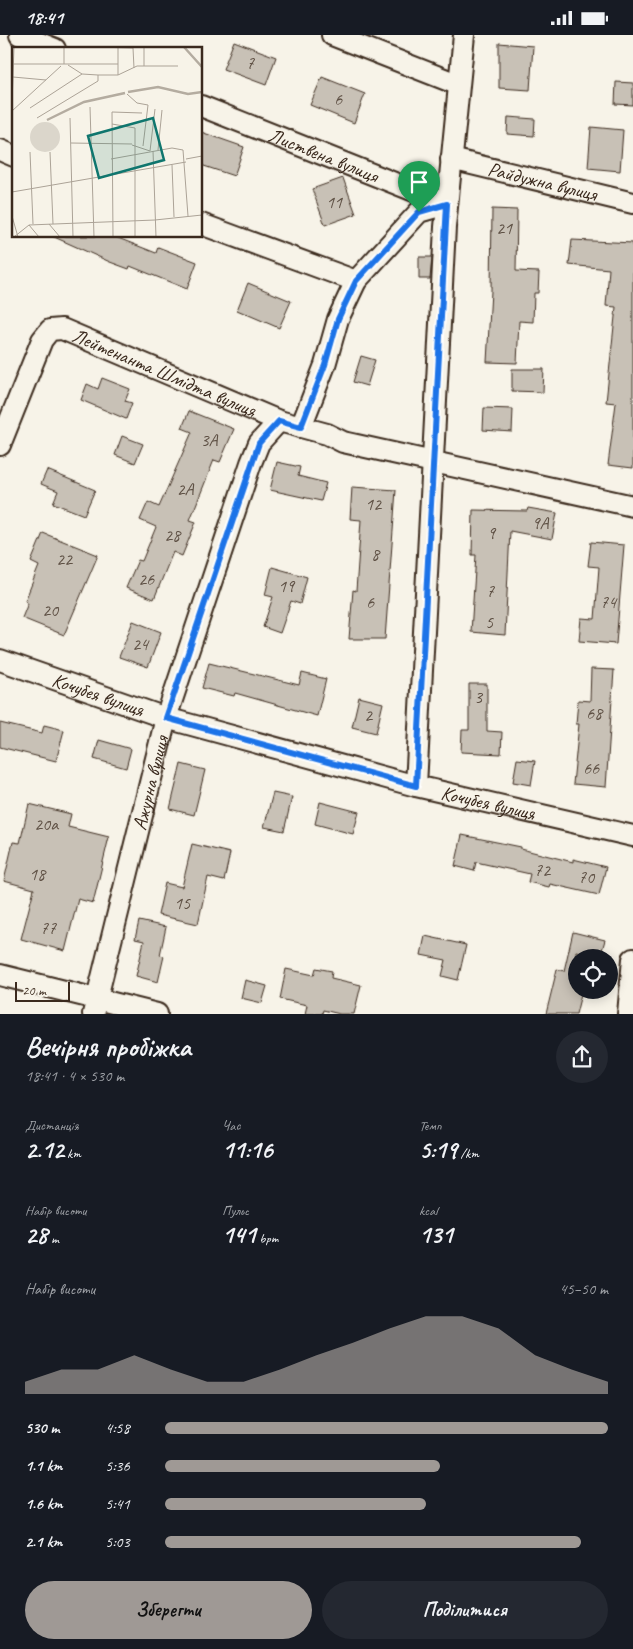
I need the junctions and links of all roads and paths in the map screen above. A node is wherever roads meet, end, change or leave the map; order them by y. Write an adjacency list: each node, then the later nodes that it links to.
1 (20, 35): 4 (street)
2 (332, 35): 5 (street)
3 (464, 35): 5 (street)
4 (50, 47)
5 (457, 84): 9 (street)
6 (202, 106): 11 (street, Листвена вулиця)
7 (0, 150): 8 (street)
8 (12, 155)
9 (451, 159): 10 (street, Райдужна вулиця); 11 (street)
10 (633, 203)
11 (447, 204): 13 (street); 17 (street)
12 (202, 224): 13 (street)
13 (356, 281): 15 (street)
14 (279, 421): 15 (street, Лейтенанта Шмідта вулиця); 16 (street, Лейтенанта Шмідта вулиця); 20 (street, Ажурна вулиця)
15 (301, 427): 17 (street, Лейтенанта Шмідта вулиця)
16 (0, 445)
17 (434, 463): 18 (street, Лейтенанта Шмідта вулиця); 21 (street)
18 (633, 506)
19 (0, 660): 20 (street, Кочубея вулиця)
20 (166, 718): 21 (street, Кочубея вулиця); 25 (street, Ажурна вулиця)
21 (416, 786): 22 (street, Кочубея вулиця)
22 (633, 836)
23 (633, 959): 27 (street)
24 (0, 975): 25 (street)
25 (94, 1007): 26 (street)
26 (157, 1014)
27 (628, 1014)

